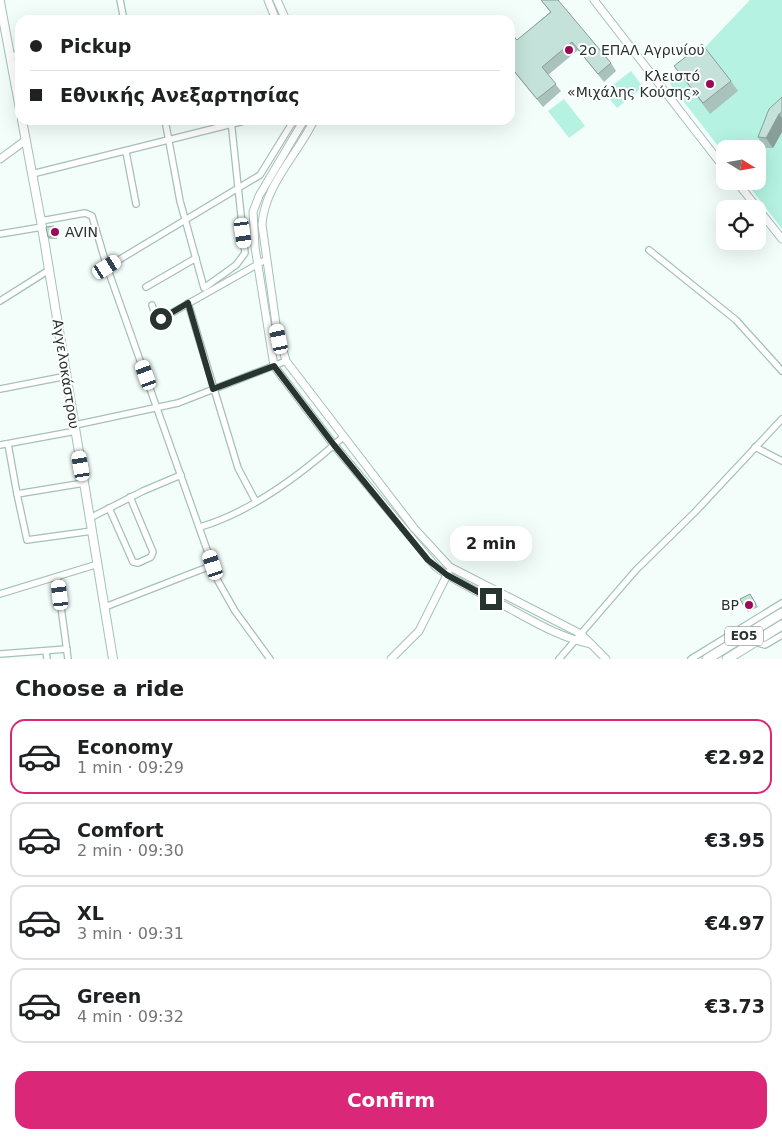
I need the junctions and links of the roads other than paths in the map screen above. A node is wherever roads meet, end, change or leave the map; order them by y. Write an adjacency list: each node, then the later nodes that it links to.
1 (120, 0): 6 (street)
2 (268, 0): 7 (street)
3 (277, 0): 8 (street)
4 (594, 0): 22 (street)
5 (0, 2): 10 (main road)
6 (123, 15)
7 (274, 15)
8 (284, 15)
9 (15, 55): 10 (street)
10 (10, 56): 11 (main road)
11 (15, 82)
12 (23, 125): 19 (main road, Αγγελοκάστρου)
13 (166, 125): 20 (street)
14 (220, 125): 20 (street)
15 (231, 125): 25 (street)
16 (291, 125): 25 (street)
17 (301, 125): 35 (street)
18 (311, 125): 34 (street)
19 (26, 140): 23 (street); 24 (main road, Αγγελοκάστρου)
20 (168, 140): 21 (street); 28 (street)
21 (126, 152): 24 (street); 27 (street)
22 (716, 156)
23 (0, 159)
24 (32, 174): 29 (main road, Αγγελοκάστρου)
25 (237, 188): 28 (street); 33 (street)
26 (743, 190): 31 (street)
27 (136, 204)
28 (185, 219): 33 (street); 36 (street)
29 (42, 224): 30 (street); 36 (street); 37 (main road, Αγγελοκάστρου)
30 (0, 234)
31 (782, 238)
32 (649, 250): 44 (street)
33 (196, 258): 38 (street)
34 (267, 259): 35 (street); 42 (street)
35 (258, 264): 40 (street); 43 (street)
36 (107, 267): 48 (street)
37 (49, 270): 39 (street); 45 (main road, Αγγελοκάστρου)
38 (146, 287)
39 (0, 302)
40 (188, 303): 41 (street); 46 (street)
41 (152, 305)
42 (286, 361): 43 (street); 51 (street)
43 (274, 366): 46 (street); 54 (street)
44 (782, 371)
45 (67, 376): 47 (street); 50 (main road, Αγγελοκάστρου)
46 (213, 389): 48 (street); 61 (street)
47 (0, 390)
48 (157, 407): 50 (street); 57 (street)
49 (782, 419): 55 (street)
50 (75, 428): 52 (street); 58 (main road, Αγγελοκάστρου)
51 (343, 437): 54 (street); 68 (street)
52 (8, 444): 53 (street); 59 (street)
53 (0, 445)
54 (334, 445): 61 (street); 69 (street)
55 (755, 447): 56 (street); 76 (street)
56 (782, 461)
57 (180, 475): 60 (street); 64 (street)
58 (84, 483): 59 (street); 63 (main road, Αγγελοκάστρου)
59 (17, 494): 65 (street)
60 (130, 497): 62 (street); 62 (street)
61 (256, 502): 64 (street)
62 (109, 508): 63 (street)
63 (90, 518): 65 (main road, Αγγελοκάστρου)
64 (200, 527): 67 (street)
65 (92, 531): 66 (main road, Αγγελοκάστρου)
66 (98, 564): 70 (street); 73 (main road, Αγγελοκάστρου)
67 (213, 565): 73 (street); 87 (street)
68 (450, 567): 69 (street); 76 (street)
69 (447, 575): 78 (street); 88 (street)
70 (57, 577): 71 (street); 81 (street)
71 (0, 594)
72 (782, 603): 91 (street)
73 (104, 607): 86 (main road, Αγγελοκάστρου)
74 (782, 613): 92 (main road, ΕΟ5)
75 (782, 626): 79 (main road, ΕΟ5)
76 (581, 634): 78 (street); 80 (street)
77 (782, 635): 79 (street)
78 (574, 641): 80 (street); 89 (street)
79 (754, 642): 93 (main road, ΕΟ5)
80 (591, 644): 90 (street)
81 (67, 649): 82 (street); 85 (street)
82 (46, 651): 83 (street); 84 (street)
83 (0, 654)
84 (47, 659)
85 (68, 659)
86 (113, 659)
87 (270, 659)
88 (391, 659)
89 (560, 659)
90 (606, 659)
91 (691, 659)
92 (707, 659)
93 (727, 659)

